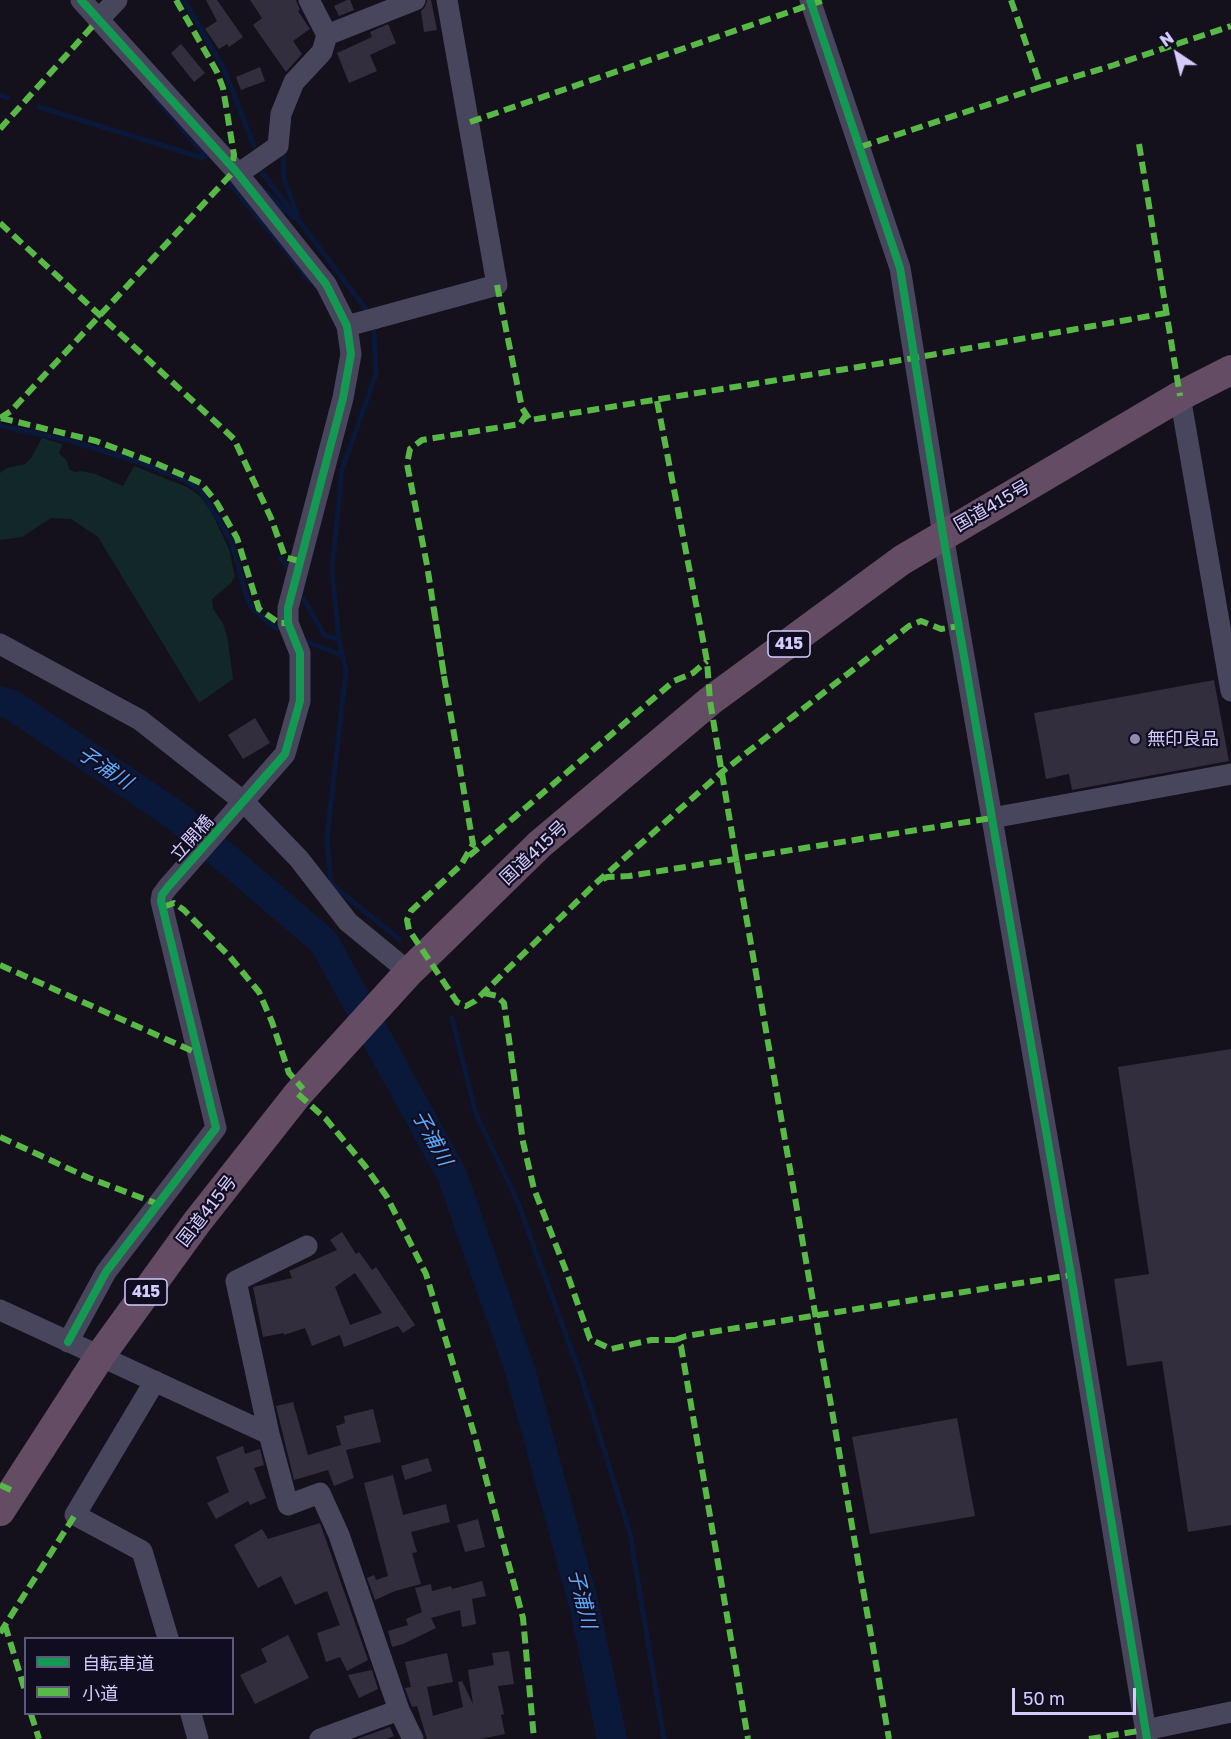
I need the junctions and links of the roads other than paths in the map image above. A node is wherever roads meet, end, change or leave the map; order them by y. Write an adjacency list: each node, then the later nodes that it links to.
1 (81, 0): 7 (street, 立開橋)
2 (117, 0): 7 (street)
3 (309, 0): 8 (street)
4 (415, 0): 8 (street)
5 (447, 0): 10 (street)
6 (810, 0): 13 (street)
7 (98, 20): 9 (street, 立開橋)
8 (327, 35): 9 (street)
9 (238, 174): 10 (street, 立開橋)
10 (347, 326): 17 (street, 立開橋)
11 (1231, 370): 12 (highway, 国道415号 / 415)
12 (1180, 396): 13 (highway, 国道415号 / 415); 15 (street)
13 (943, 535): 18 (street); 19 (highway, 国道415号 / 415)
14 (0, 644): 17 (street)
15 (1231, 691)
16 (1231, 774): 18 (street)
17 (241, 806): 19 (street); 22 (street, 立開橋)
18 (992, 818): 31 (street)
19 (403, 979): 23 (highway, 国道415号 / 415)
20 (307, 1246): 25 (street)
21 (0, 1310): 22 (street)
22 (69, 1342): 23 (street)
23 (100, 1356): 24 (street); 26 (highway, 国道415号 / 415)
24 (155, 1381): 25 (street); 27 (street)
25 (269, 1434): 28 (street)
26 (0, 1511)
27 (168, 1637)
28 (399, 1710): 33 (street); 34 (street)
29 (1231, 1712): 31 (street)
30 (191, 1715): 32 (street)
31 (1146, 1734)
32 (198, 1739)
33 (320, 1739)
34 (413, 1739)

